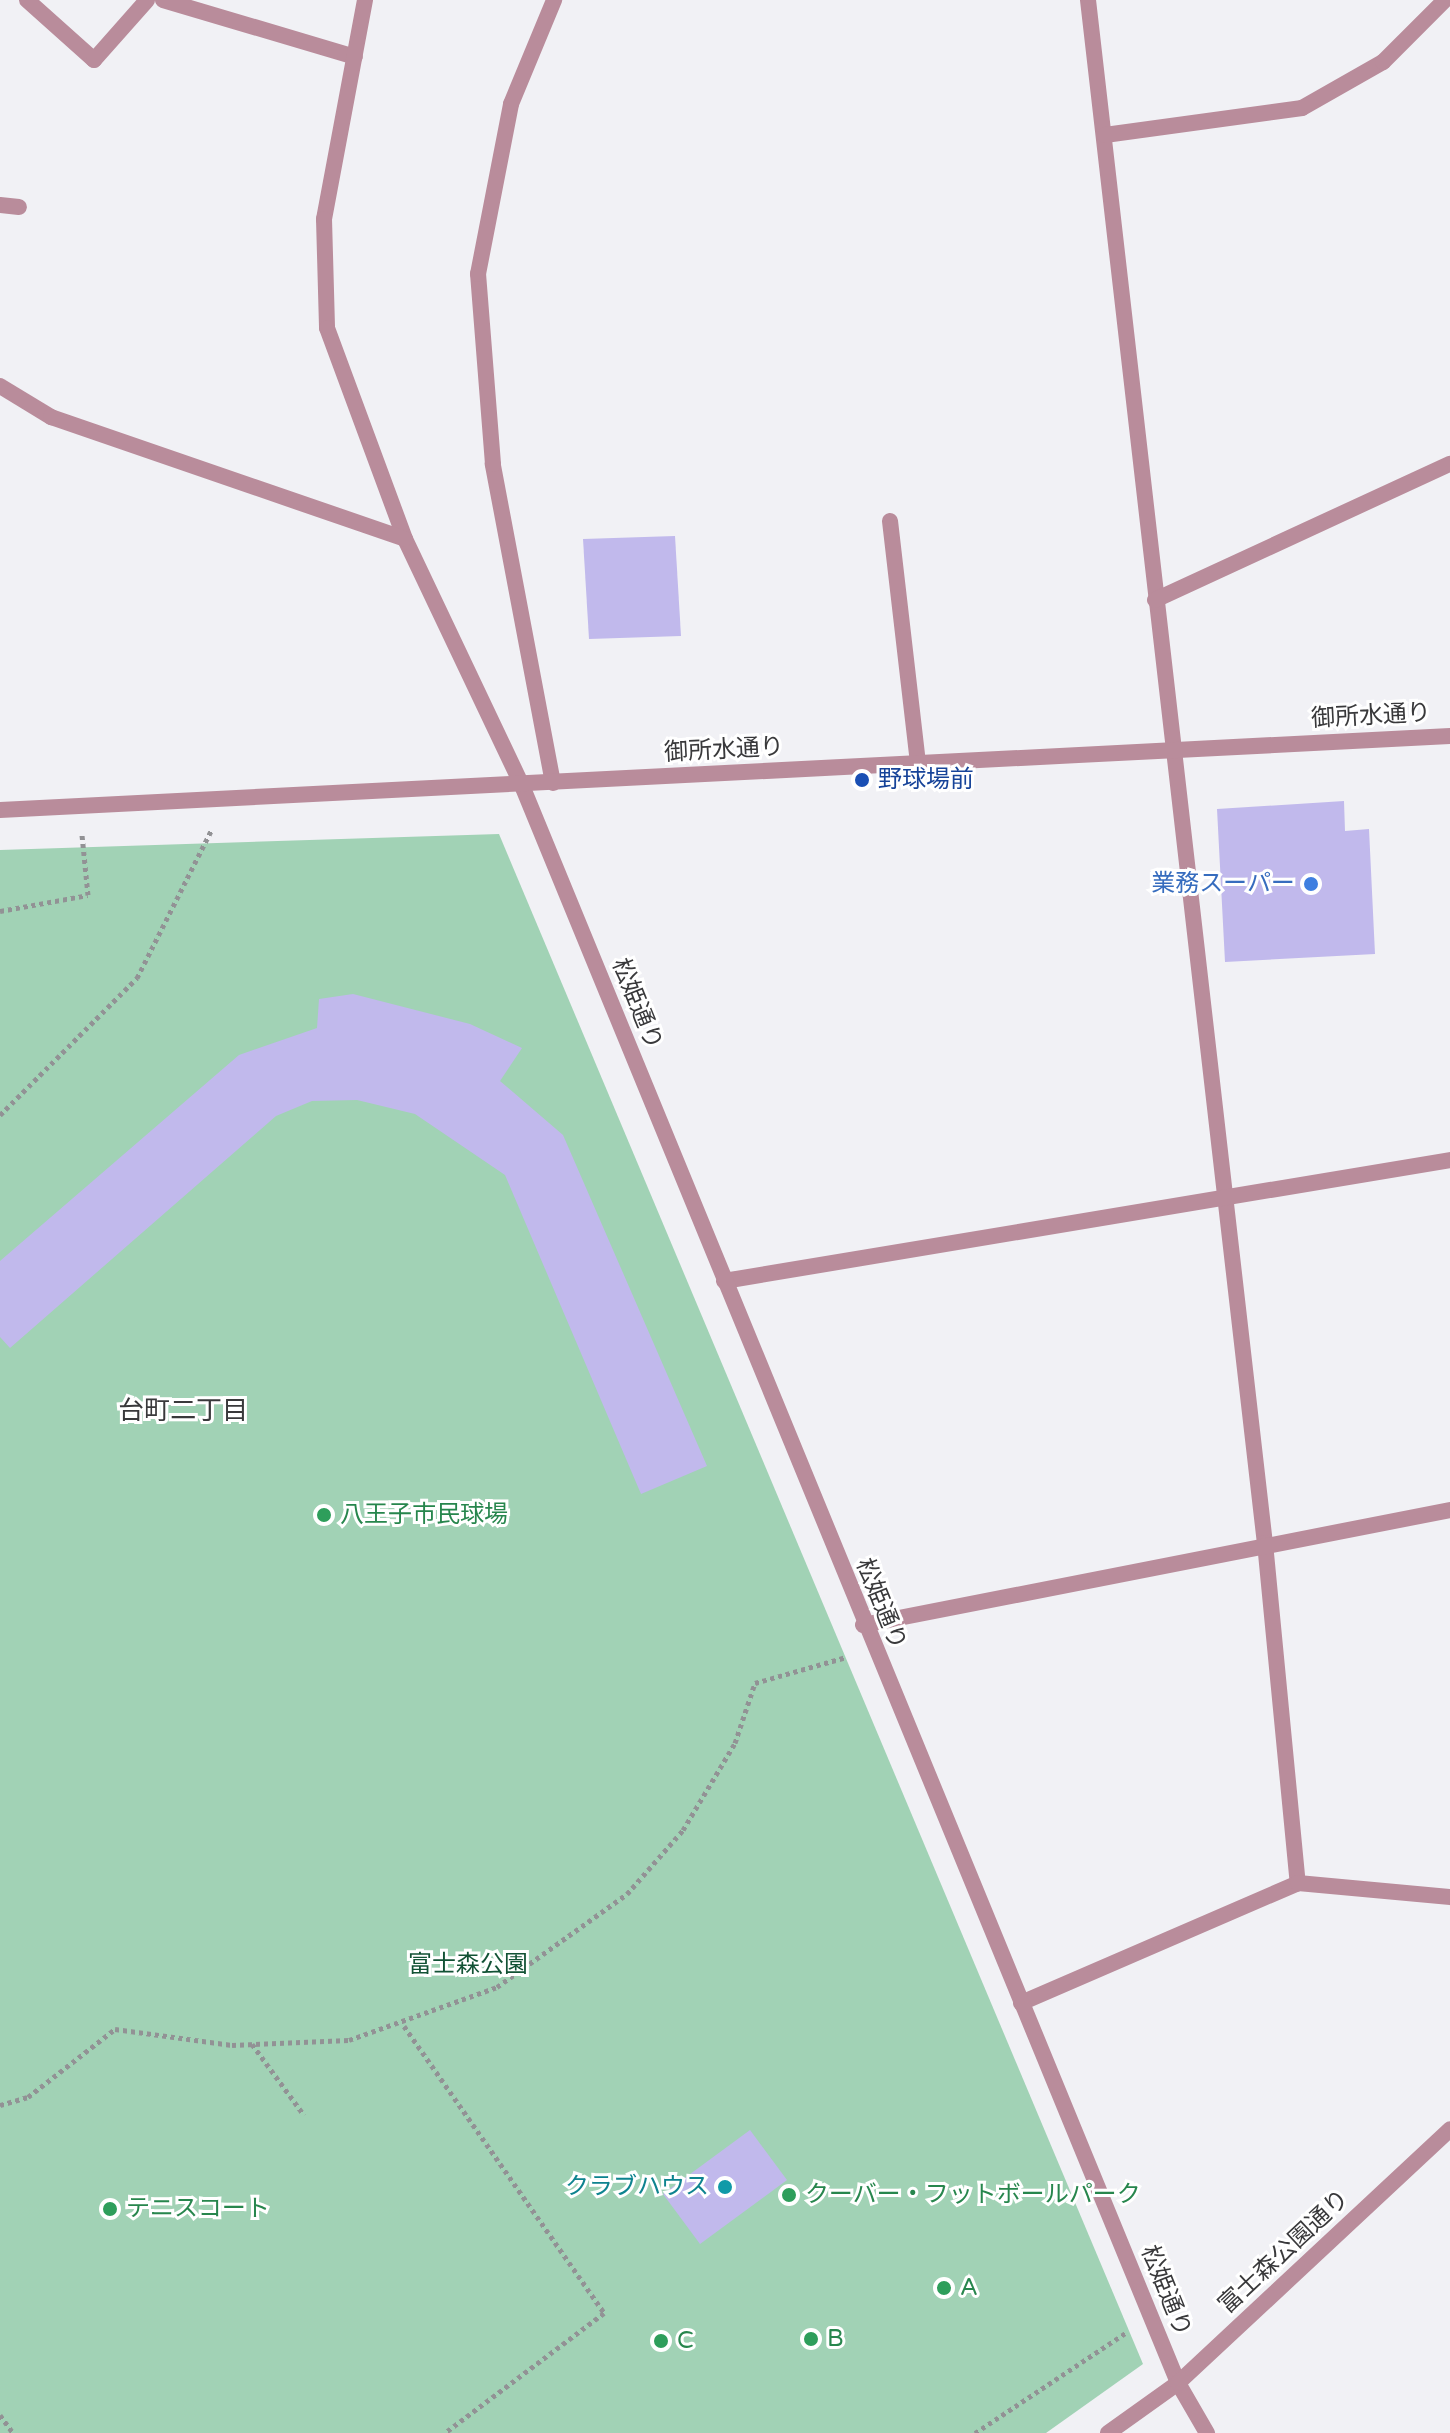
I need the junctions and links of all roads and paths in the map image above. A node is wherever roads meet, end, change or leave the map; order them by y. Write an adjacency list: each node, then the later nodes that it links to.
1 (27, 0): 2 (street)
2 (147, 0)
3 (163, 0): 8 (street)
4 (365, 0): 8 (street, 松姫通り)
5 (554, 0): 20 (street)
6 (1088, 0): 9 (street)
7 (1445, 0): 9 (street)
8 (355, 57): 15 (street, 松姫通り)
9 (1105, 135): 16 (street)
10 (0, 205): 11 (street)
11 (19, 207)
12 (0, 386): 15 (street)
13 (1450, 464): 16 (street)
14 (890, 521): 19 (street)
15 (405, 539): 21 (street, 松姫通り)
16 (1155, 600): 18 (street)
17 (1450, 736): 18 (street, 御所水通り)
18 (1172, 750): 19 (street, 御所水通り); 28 (street)
19 (918, 763): 20 (street, 御所水通り)
20 (553, 783): 21 (street, 御所水通り)
21 (523, 788): 22 (street, 御所水通り); 29 (street, 松姫通り)
22 (0, 810)
23 (211, 831): 26 (path)
24 (82, 835): 25 (path)
25 (0, 911)
26 (0, 1115)
27 (1450, 1160): 28 (street)
28 (1222, 1199): 29 (street); 31 (street)
29 (724, 1281): 32 (street, 松姫通り)
30 (1450, 1510): 31 (street)
31 (1265, 1543): 32 (street); 34 (street)
32 (863, 1625): 36 (street, 松姫通り)
33 (846, 1657): 37 (path)
34 (1298, 1883): 35 (street); 36 (street)
35 (1450, 1897)
36 (1021, 2003): 42 (street, 松姫通り)
37 (404, 2026): 38 (path); 46 (path)
38 (252, 2043): 39 (path); 40 (path)
39 (0, 2105)
40 (304, 2115)
41 (1450, 2129): 43 (street, 富士森公園通り)
42 (1150, 2317): 43 (street, 松姫通り); 47 (path)
43 (1178, 2383): 48 (street, 富士森公園通り); 49 (street, 松姫通り)
44 (0, 2415): 45 (path)
45 (13, 2433)
46 (445, 2433)
47 (975, 2433)
48 (1108, 2433)
49 (1207, 2433)

